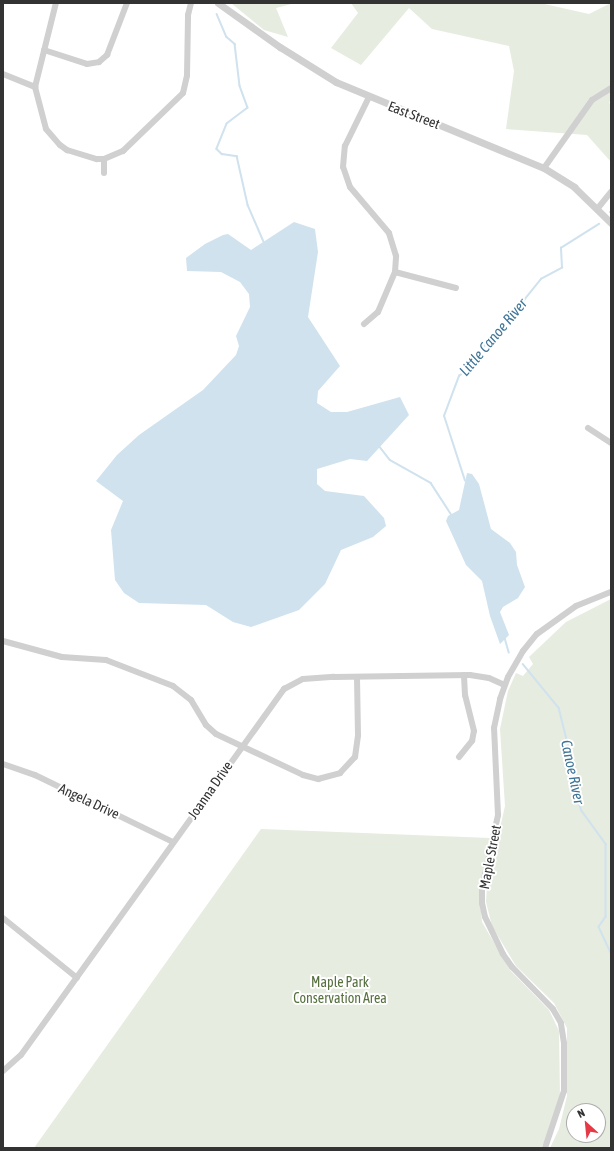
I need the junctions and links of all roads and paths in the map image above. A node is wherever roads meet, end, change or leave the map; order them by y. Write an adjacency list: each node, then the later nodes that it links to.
1 (56, 3): 5 (street)
2 (127, 3): 5 (street)
3 (191, 3): 10 (street)
4 (218, 3): 9 (street, East Street)
5 (44, 50): 7 (street)
6 (3, 74): 7 (street)
7 (35, 87): 10 (street)
8 (611, 88): 11 (street)
9 (369, 97): 11 (street, East Street); 16 (street)
10 (104, 159): 12 (street)
11 (544, 168): 14 (street, East Street)
12 (104, 173)
13 (611, 192): 14 (street)
14 (598, 208): 15 (street, East Street)
15 (611, 223)
16 (395, 272): 17 (street); 18 (street)
17 (456, 288)
18 (364, 324)
19 (588, 428): 20 (street)
20 (611, 443)
21 (611, 592): 25 (street, Maple Street)
22 (3, 641): 26 (street)
23 (464, 675): 24 (street, Joanna Drive); 25 (street, Joanna Drive); 27 (street)
24 (357, 677): 26 (street, Joanna Drive); 26 (street)
25 (505, 685): 33 (street, Maple Street)
26 (242, 746): 29 (street, Joanna Drive)
27 (459, 757)
28 (3, 764): 29 (street, Angela Drive)
29 (173, 842): 31 (street, Joanna Drive)
30 (3, 918): 31 (street)
31 (77, 978): 32 (street, Joanna Drive)
32 (3, 1071)
33 (545, 1148)

